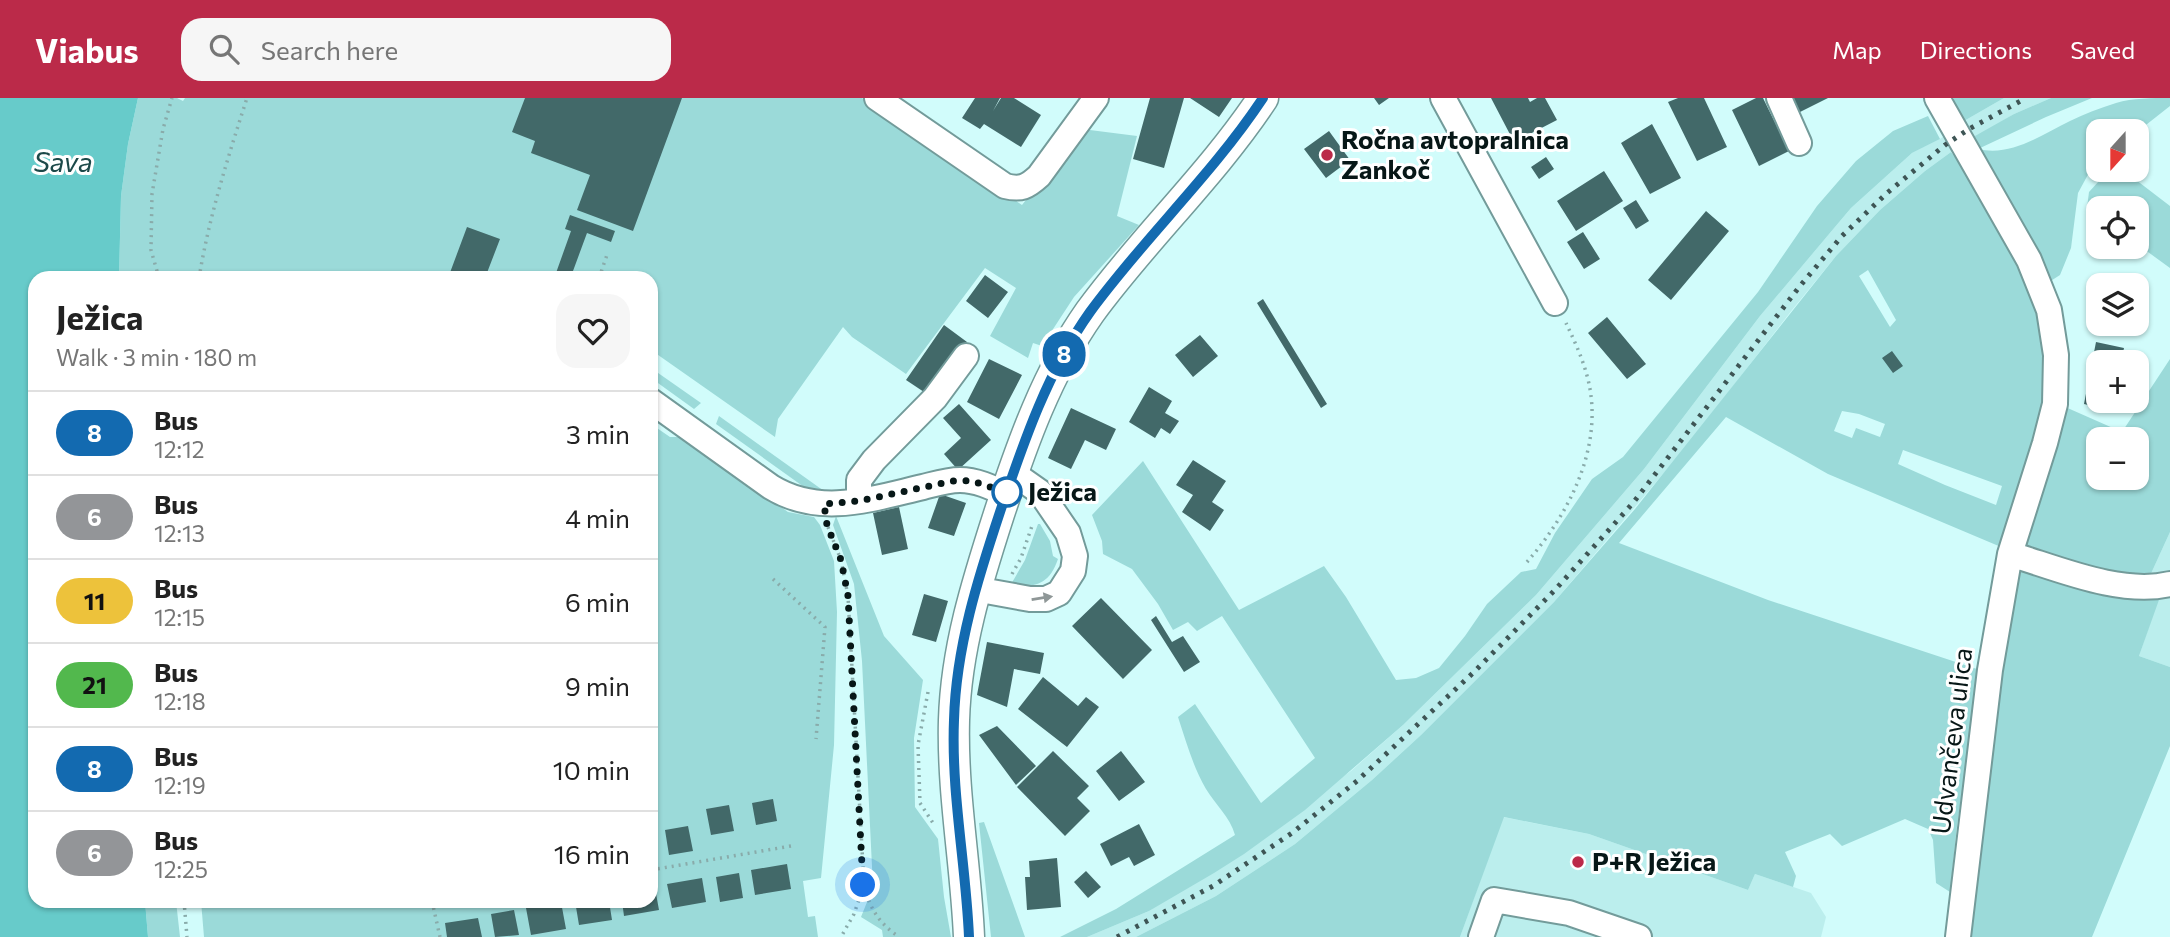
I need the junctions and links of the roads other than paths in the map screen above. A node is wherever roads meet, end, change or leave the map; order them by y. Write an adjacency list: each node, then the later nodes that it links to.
1 (877, 98): 2 (street)
2 (1096, 98)
3 (1263, 98): 11 (main road)
4 (1443, 98): 8 (street)
5 (1779, 98): 7 (street)
6 (1937, 98): 13 (street, Udvančeva ulica)
7 (1799, 143)
8 (1555, 303)
9 (966, 356): 12 (street)
10 (658, 406): 12 (street)
11 (1009, 483): 12 (street); 15 (main road); 15 (street, one-way to 11)
12 (859, 501)
13 (2010, 554): 14 (street); 19 (street, Udvančeva ulica)
14 (2170, 584)
15 (975, 589): 16 (main road)
16 (969, 937)
17 (1481, 937): 18 (street)
18 (1639, 937)
19 (1958, 937)

